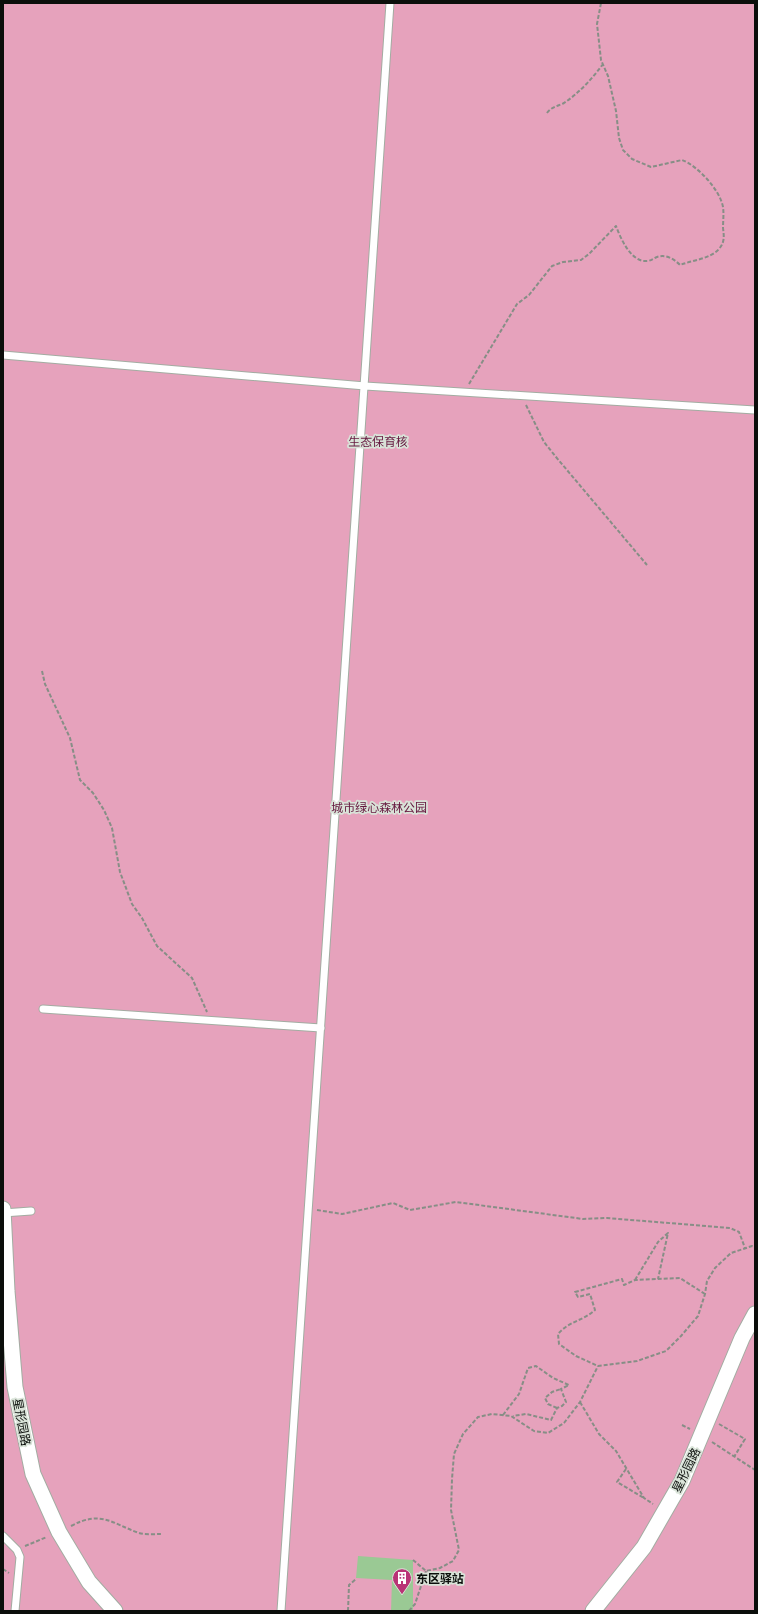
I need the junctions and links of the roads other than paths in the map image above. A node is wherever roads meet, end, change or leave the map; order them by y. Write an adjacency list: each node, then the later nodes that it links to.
1 (390, 3): 3 (lane)
2 (3, 355): 3 (lane)
3 (365, 386): 4 (lane); 6 (lane)
4 (755, 410)
5 (43, 1009): 6 (lane)
6 (321, 1028): 14 (lane)
7 (3, 1209): 9 (street, 星形园路)
8 (31, 1211): 9 (lane)
9 (3, 1213): 13 (street, 星形园路)
10 (755, 1314): 15 (street, 星形园路)
11 (3, 1536): 12 (lane)
12 (15, 1611)
13 (115, 1611)
14 (281, 1611)
15 (593, 1611)

